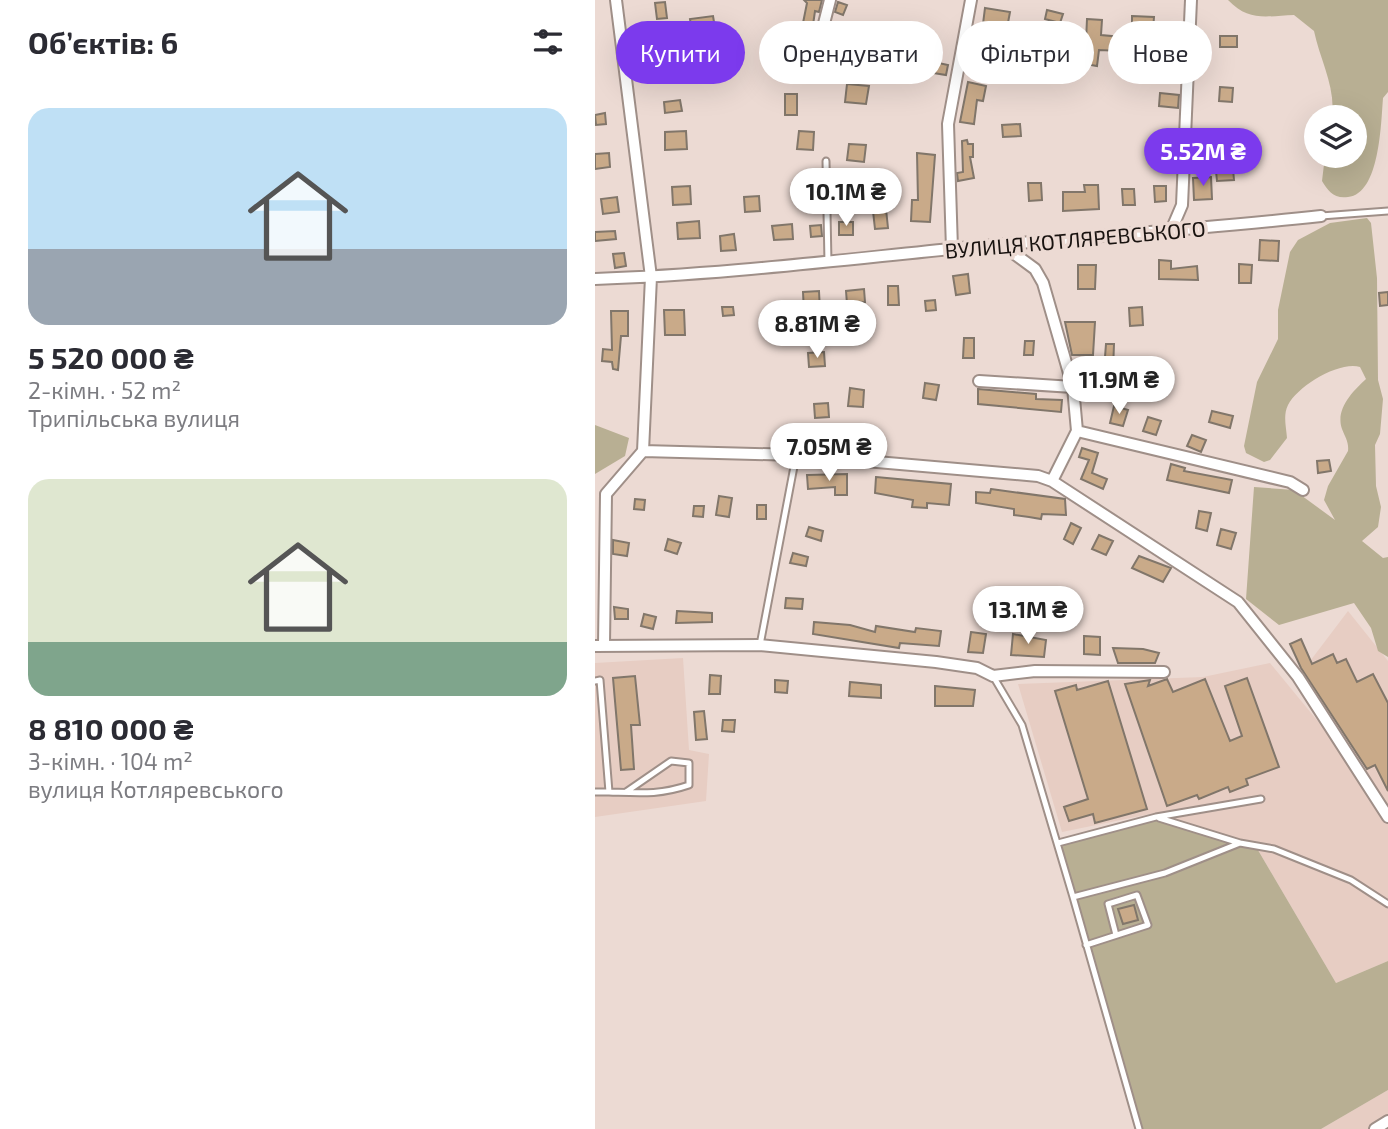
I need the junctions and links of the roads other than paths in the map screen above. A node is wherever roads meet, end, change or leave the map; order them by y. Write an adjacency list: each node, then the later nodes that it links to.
1 (616, 0): 13 (street)
2 (830, 0): 5 (street)
3 (971, 0): 11 (street)
4 (1191, 0): 9 (street)
5 (825, 21)
6 (826, 161): 12 (lane)
7 (1388, 211): 8 (lane, ВУЛИЦЯ КОТЛЯРЕВСЬКОГО)
8 (1321, 216): 9 (street, ВУЛИЦЯ КОТЛЯРЕВСЬКОГО)
9 (1170, 233): 10 (street, ВУЛИЦЯ КОТЛЯРЕВСЬКОГО)
10 (1001, 244): 11 (street, ВУЛИЦЯ КОТЛЯРЕВСЬКОГО); 16 (street)
11 (952, 249): 12 (street, ВУЛИЦЯ КОТЛЯРЕВСЬКОГО)
12 (828, 264): 13 (street, ВУЛИЦЯ КОТЛЯРЕВСЬКОГО)
13 (651, 277): 14 (street, ВУЛИЦЯ КОТЛЯРЕВСЬКОГО); 18 (street)
14 (595, 279)
15 (979, 381): 16 (street)
16 (1073, 387): 17 (street)
17 (1077, 431): 20 (street); 21 (street)
18 (643, 451): 19 (street); 22 (street)
19 (796, 455): 20 (street); 23 (lane)
20 (1052, 481): 32 (street)
21 (1303, 490)
22 (600, 645): 23 (street)
23 (760, 645): 25 (street)
24 (1164, 672): 25 (street)
25 (993, 676): 33 (lane)
26 (595, 681): 28 (lane)
27 (595, 792): 28 (lane)
28 (609, 792): 29 (lane)
29 (626, 792): 29 (lane)
30 (1261, 799): 31 (lane)
31 (1156, 817): 33 (lane); 34 (lane)
32 (1388, 817)
33 (1058, 843): 35 (lane)
34 (1240, 843): 35 (lane); 36 (lane)
35 (1073, 897): 38 (lane)
36 (1388, 904)
37 (1116, 935): 37 (lane); 38 (lane)
38 (1086, 945): 40 (lane)
39 (1388, 1121): 41 (street)
40 (1139, 1129)
41 (1375, 1129)

